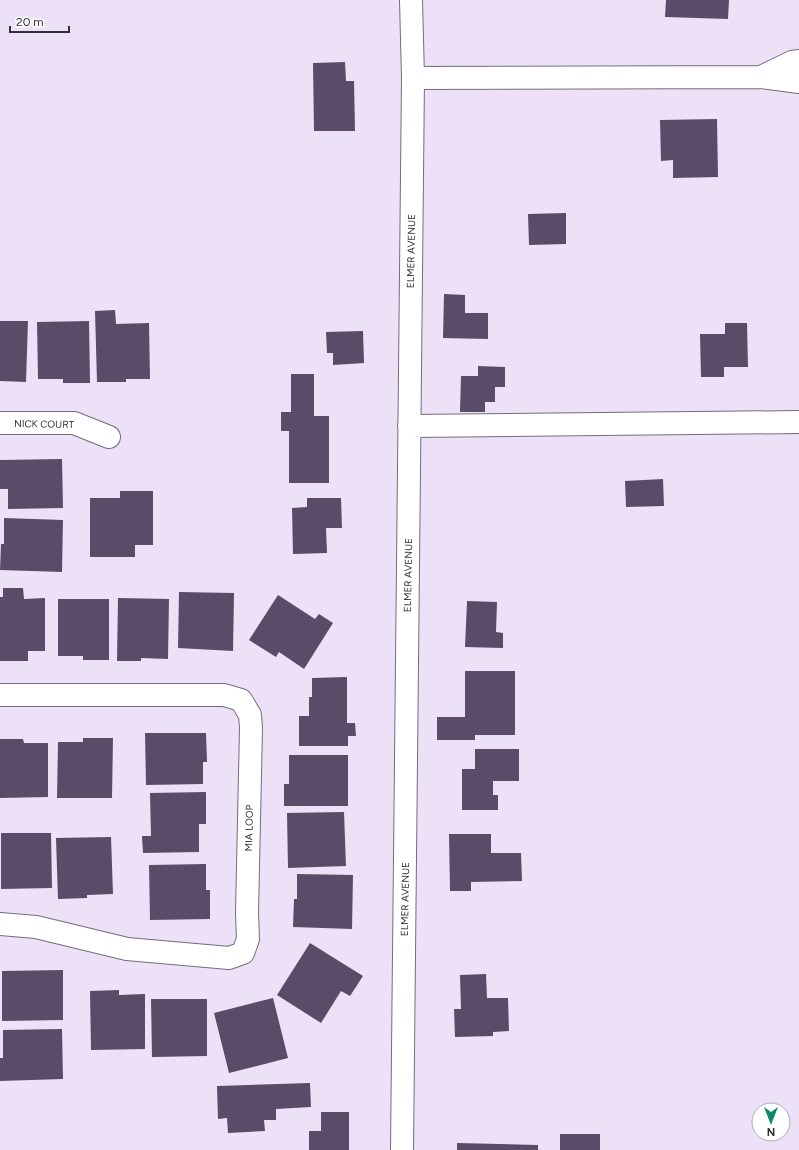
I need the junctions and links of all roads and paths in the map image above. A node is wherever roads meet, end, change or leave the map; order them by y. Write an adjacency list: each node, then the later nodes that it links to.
1 (412, 0): 4 (street, ELMER AVENUE)
2 (799, 61): 3 (street)
3 (761, 77): 4 (street); 5 (street)
4 (413, 78): 8 (street, ELMER AVENUE)
5 (799, 82)
6 (799, 422): 8 (street)
7 (0, 423): 9 (street, NICK COURT)
8 (409, 426): 12 (street, ELMER AVENUE)
9 (109, 437)
10 (0, 695): 11 (street, MIA LOOP)
11 (0, 924)
12 (402, 1150)

